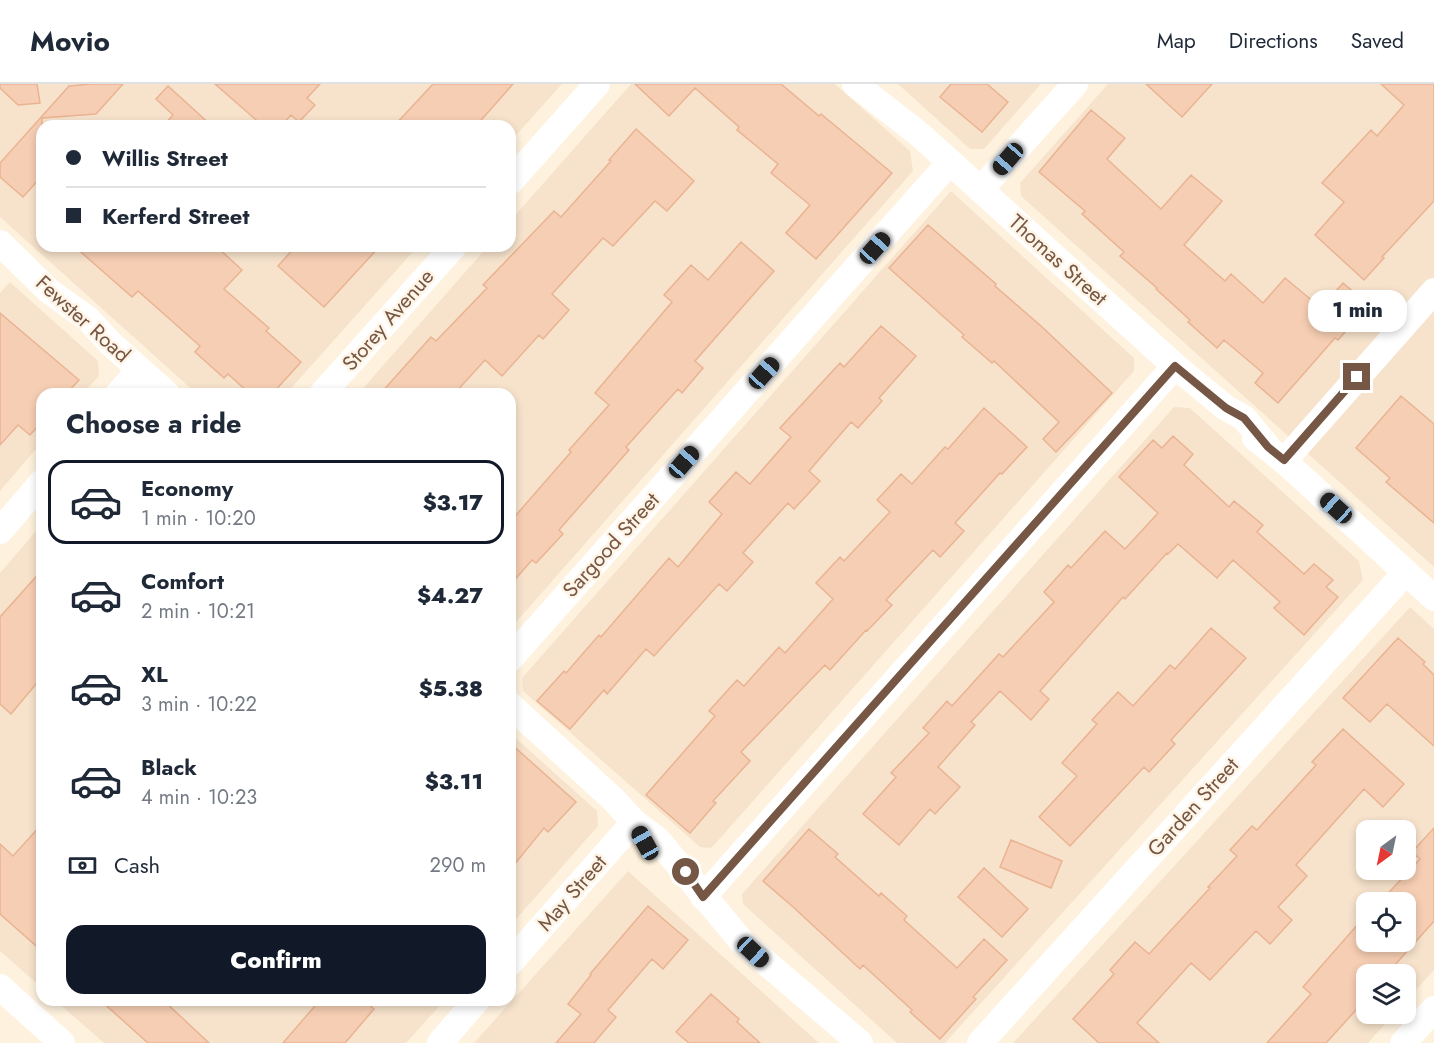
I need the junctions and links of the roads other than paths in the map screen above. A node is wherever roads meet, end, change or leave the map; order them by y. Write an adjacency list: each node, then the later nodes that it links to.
1 (597, 84): 7 (street)
2 (855, 84): 5 (street, Thomas Street)
3 (873, 84): 5 (street, Thomas Street)
4 (1075, 84): 8 (street)
5 (919, 134): 6 (street, Thomas Street)
6 (951, 162): 8 (street, Thomas Street); 22 (street, Sargood Street)
7 (516, 175)
8 (981, 189): 12 (street, Thomas Street)
9 (0, 243): 13 (street, Fewster Road)
10 (449, 252): 16 (street, Storey Avenue)
11 (1434, 291): 17 (street)
12 (1175, 366): 17 (street, Thomas Street); 25 (street)
13 (139, 370): 14 (street); 15 (street, Fewster Road)
14 (123, 388)
15 (160, 388)
16 (327, 388)
17 (1276, 454): 20 (street, Thomas Street)
18 (36, 489): 19 (street)
19 (0, 531)
20 (1406, 572): 21 (street, Thomas Street); 33 (street, Garden Street)
21 (1434, 598)
22 (516, 652)
23 (516, 710): 24 (street)
24 (634, 822): 25 (street); 26 (street, May Street)
25 (703, 897): 32 (street)
26 (516, 956)
27 (0, 987): 30 (street)
28 (472, 1006): 31 (street)
29 (1434, 1009): 34 (street)
30 (62, 1043)
31 (440, 1043)
32 (860, 1043)
33 (980, 1043)
34 (1403, 1043)

